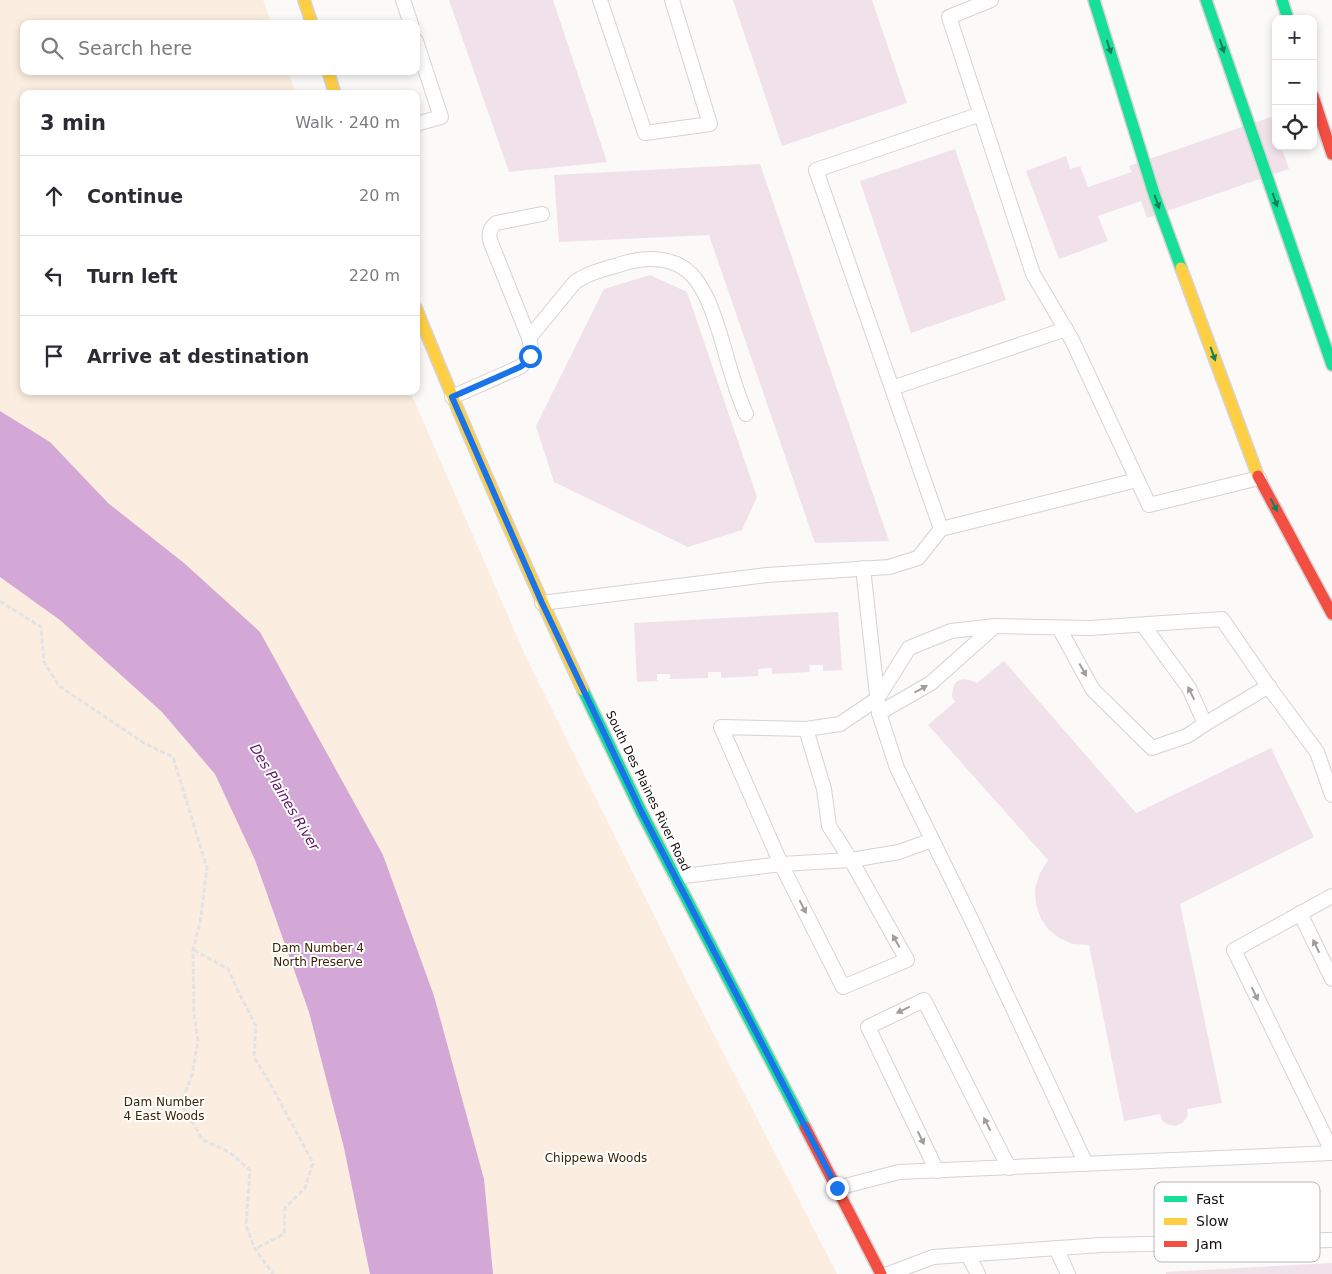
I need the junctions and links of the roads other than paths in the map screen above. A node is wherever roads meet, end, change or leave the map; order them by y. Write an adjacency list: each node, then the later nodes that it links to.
1 (304, 0): 10 (main road)
2 (403, 0): 11 (lane)
3 (600, 0): 4 (lane)
4 (672, 0)
5 (991, 0): 16 (lane)
6 (1094, 0): 27 (main road, one-way to 27)
7 (1206, 0): 23 (main road, one-way to 23)
8 (1282, 0): 9 (main road)
9 (1287, 15)
10 (311, 20)
11 (410, 20)
12 (420, 52): 17 (lane)
13 (329, 75): 14 (main road)
14 (334, 90)
15 (1316, 105): 18 (main road)
16 (981, 114): 21 (lane); 24 (lane)
17 (420, 123)
18 (1332, 154)
19 (542, 214): 22 (lane)
20 (420, 318): 25 (main road, South Des Plaines River Road)
21 (1066, 330): 24 (lane); 28 (lane)
22 (529, 338): 25 (lane); 26 (lane)
23 (1332, 365)
24 (892, 388): 29 (lane)
25 (452, 397): 31 (main road, South Des Plaines River Road)
26 (746, 414)
27 (1259, 478): 28 (lane); 32 (main road, one-way to 32)
28 (1137, 480): 29 (lane)
29 (941, 529): 30 (lane)
30 (863, 568): 31 (lane); 37 (lane)
31 (542, 603): 44 (main road, South Des Plaines River Road)
32 (1332, 614)
33 (1143, 624): 35 (lane); 36 (lane); 38 (lane, one-way to 33)
34 (995, 626): 35 (lane); 37 (lane, one-way to 34); 37 (lane)
35 (1059, 628): 38 (lane, one-way to 38)
36 (1269, 686): 38 (lane); 40 (lane)
37 (878, 706): 39 (lane); 41 (lane)
38 (1205, 724)
39 (806, 729): 42 (lane); 43 (lane)
40 (1332, 795)
41 (932, 840): 42 (lane); 49 (lane)
42 (851, 860): 43 (lane); 43 (lane, one-way to 42)
43 (781, 864): 44 (lane)
44 (676, 878): 52 (main road, South Des Plaines River Road)
45 (1332, 896): 46 (lane)
46 (1300, 913): 47 (lane, one-way to 46); 48 (lane, one-way to 48)
47 (1332, 980)
48 (1332, 1152): 49 (lane)
49 (1086, 1164): 50 (lane)
50 (1009, 1168): 51 (lane); 51 (lane, one-way to 51)
51 (937, 1171): 52 (lane)
52 (837, 1188): 56 (main road, South Des Plaines River Road)
53 (1154, 1244): 54 (lane)
54 (1056, 1248): 55 (lane); 59 (lane)
55 (968, 1255): 57 (lane); 58 (lane)
56 (881, 1274)
57 (888, 1274)
58 (978, 1274)
59 (1068, 1274)

